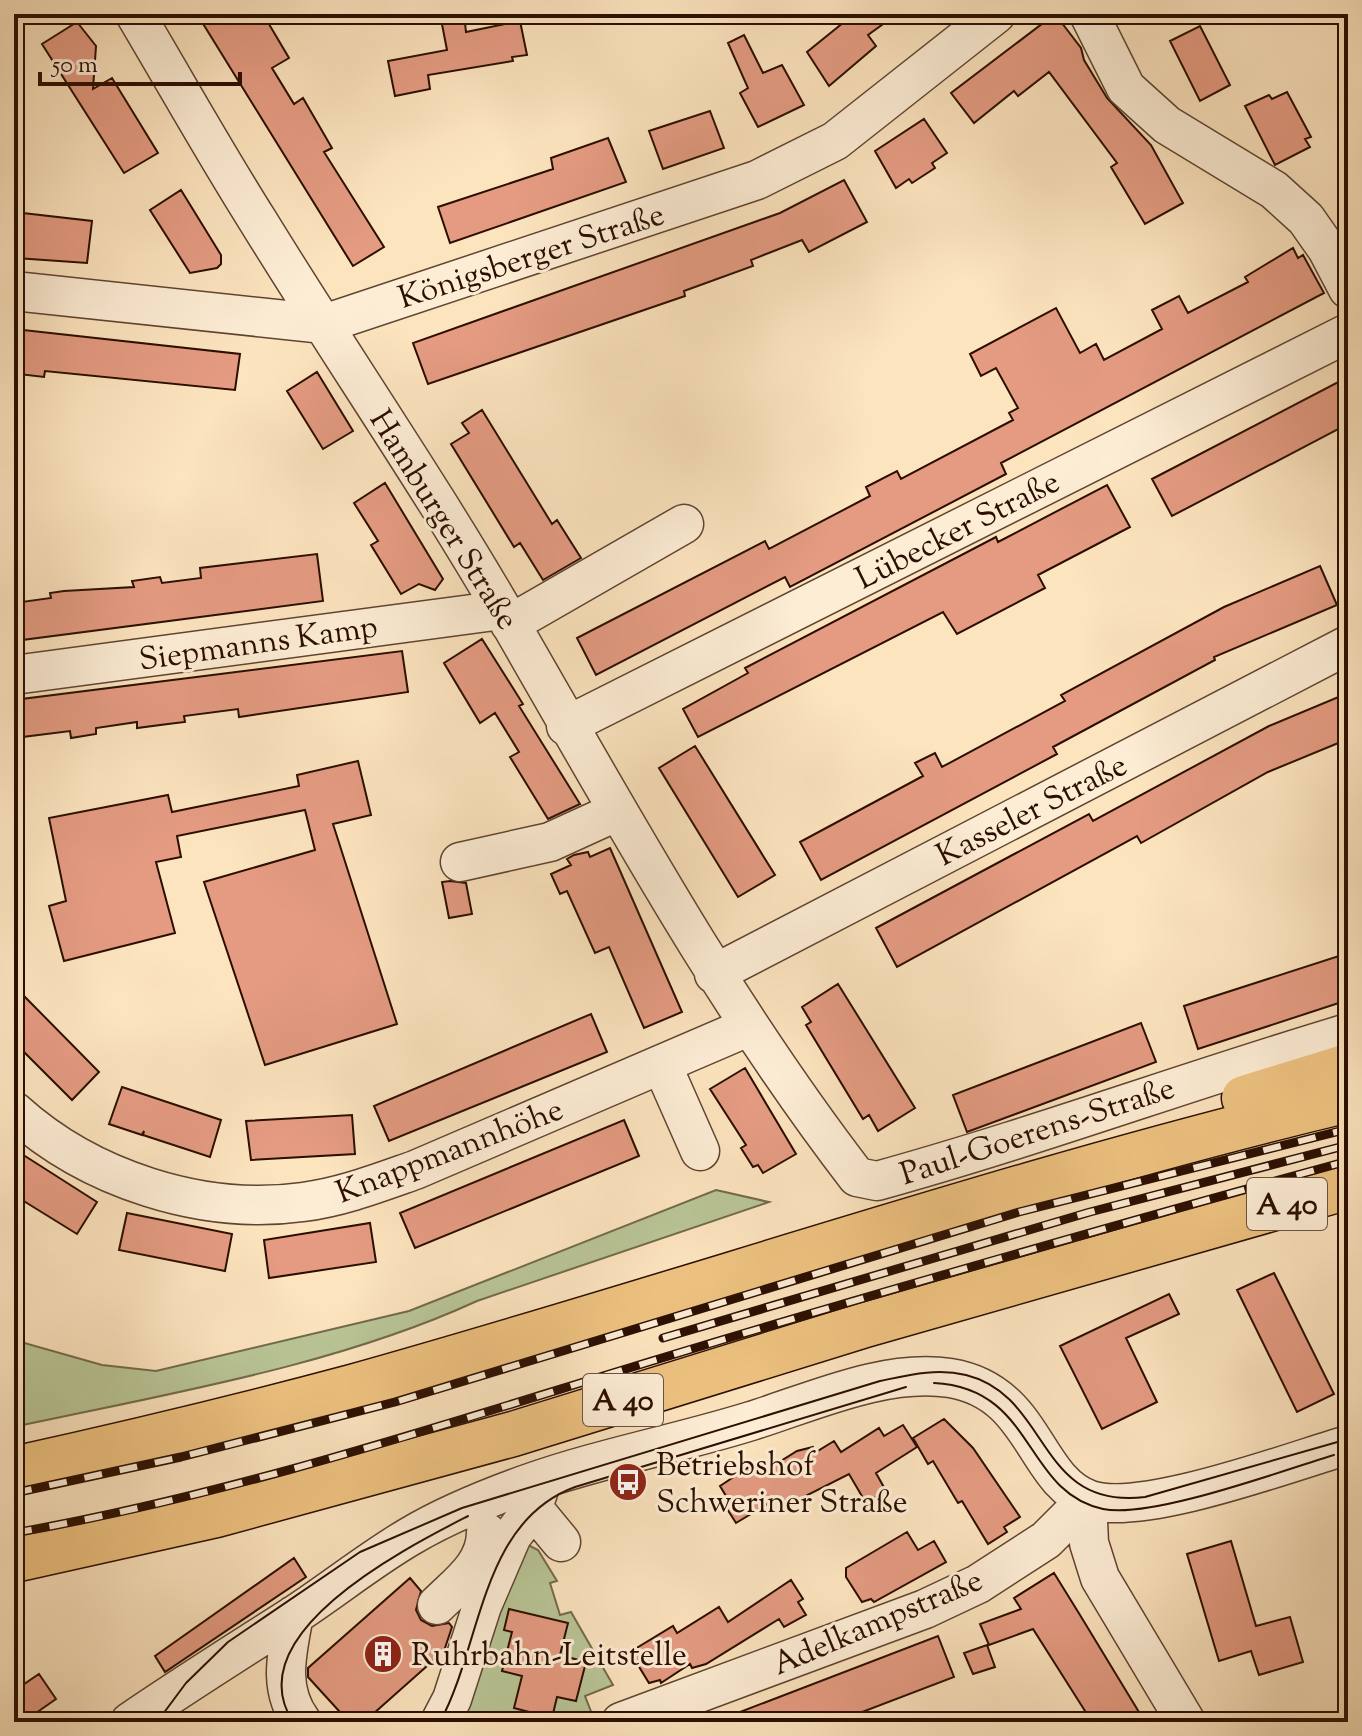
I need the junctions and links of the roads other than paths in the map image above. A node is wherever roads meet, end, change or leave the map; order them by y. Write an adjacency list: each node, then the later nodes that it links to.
1 (135, 14): 6 (street, Hamburger Straße)
2 (996, 14): 6 (street, Königsberger Straße)
3 (1089, 14): 4 (street)
4 (1348, 289)
5 (14, 291): 6 (street, Königsberger Straße)
6 (324, 324): 9 (street, Hamburger Straße)
7 (1348, 333): 12 (street, Lübecker Straße)
8 (684, 524): 9 (street)
9 (506, 617): 11 (street, Siepmanns Kamp); 12 (street, Hamburger Straße)
10 (1348, 645): 15 (street, Kasseler Straße)
11 (14, 675)
12 (566, 726): 13 (street, Hamburger Straße)
13 (618, 811): 14 (street); 15 (street, Hamburger Straße)
14 (460, 862)
15 (714, 974): 16 (street, Hamburger Straße)
16 (748, 1027): 17 (street, Paul-Goerens-Straße); 18 (street, Knappmannhöhe)
17 (1348, 1033)
18 (662, 1065): 21 (street, Knappmannhöhe); 22 (street)
19 (1348, 1066): 23 (highway)
20 (1348, 1100): 23 (highway)
21 (14, 1111)
22 (700, 1151)
23 (1023, 1186): 28 (highway)
24 (1348, 1187): 26 (highway, A 40)
25 (1348, 1208): 26 (highway)
26 (1227, 1222): 33 (highway, A 40)
27 (1348, 1445): 30 (street)
28 (14, 1469)
29 (538, 1494): 30 (street); 31 (street); 32 (street); 38 (street)
30 (1087, 1499): 39 (street, Adelkampstraße); 40 (street)
31 (486, 1501): 34 (street); 35 (street)
32 (561, 1542)
33 (14, 1560)
34 (437, 1605)
35 (294, 1615): 36 (street); 37 (street)
36 (130, 1722)
37 (302, 1722)
38 (440, 1722)
39 (621, 1722)
40 (1186, 1722)

